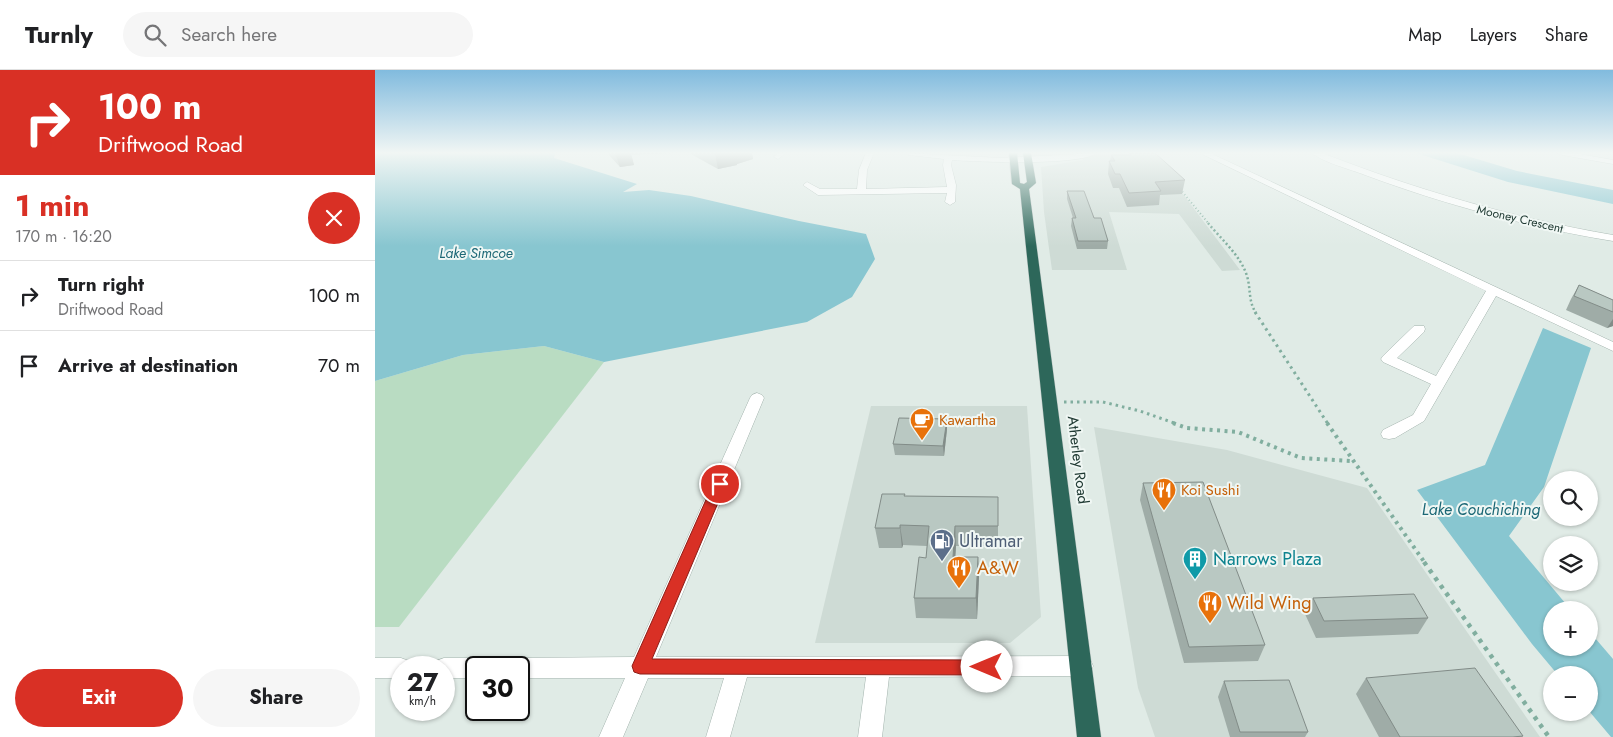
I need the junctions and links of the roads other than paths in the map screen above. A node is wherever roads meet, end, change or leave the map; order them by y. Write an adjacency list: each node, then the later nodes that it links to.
1 (862, 184): 10 (street)
2 (952, 184): 9 (street)
3 (1016, 184): 8 (highway, Atherley Road)
4 (1030, 184): 8 (highway, Atherley Road)
5 (1270, 184): 13 (street)
6 (1403, 184): 12 (street, Mooney Crescent)
7 (807, 185): 10 (street)
8 (1024, 188): 20 (highway, Atherley Road)
9 (951, 190): 10 (street); 11 (street)
10 (861, 192)
11 (950, 202)
12 (1613, 238)
13 (1493, 290): 15 (street); 16 (street)
14 (1419, 328): 16 (street)
15 (1613, 347)
16 (1439, 382): 18 (street)
17 (757, 398): 19 (street)
18 (1389, 434)
19 (640, 666): 21 (street); 25 (street); 26 (street)
20 (1081, 666): 22 (street); 29 (highway, Atherley Road)
21 (739, 667): 22 (street); 27 (street)
22 (879, 667): 28 (street)
23 (375, 668): 24 (street)
24 (390, 668)
25 (530, 668)
26 (611, 737)
27 (717, 737)
28 (870, 737)
29 (1089, 737)

